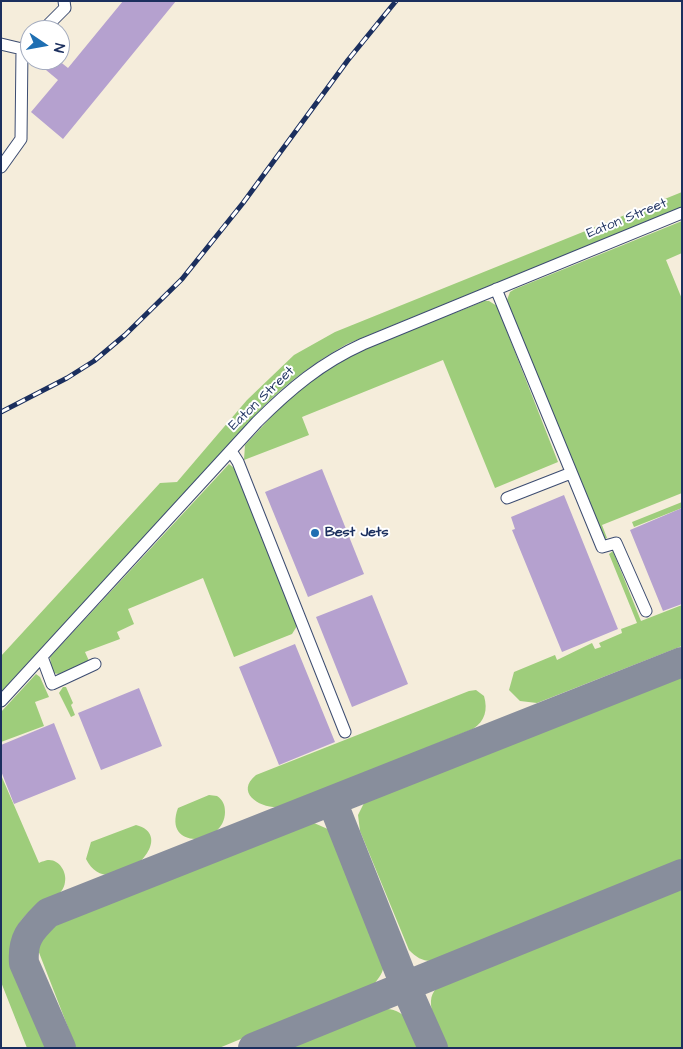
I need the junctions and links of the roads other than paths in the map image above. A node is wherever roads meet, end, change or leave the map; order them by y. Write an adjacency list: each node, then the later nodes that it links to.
1 (64, 1): 2 (lane)
2 (53, 20)
3 (1, 44): 4 (lane)
4 (20, 46)
5 (25, 70): 6 (lane)
6 (1, 167)
7 (682, 213): 8 (lane, Eaton Street)
8 (496, 289): 9 (lane, Eaton Street); 10 (lane)
9 (230, 451): 13 (lane, Eaton Street); 16 (lane)
10 (571, 473): 11 (lane); 12 (lane)
11 (506, 498)
12 (646, 611)
13 (42, 657): 14 (lane); 15 (lane, Eaton Street)
14 (95, 664)
15 (1, 701)
16 (345, 732)

